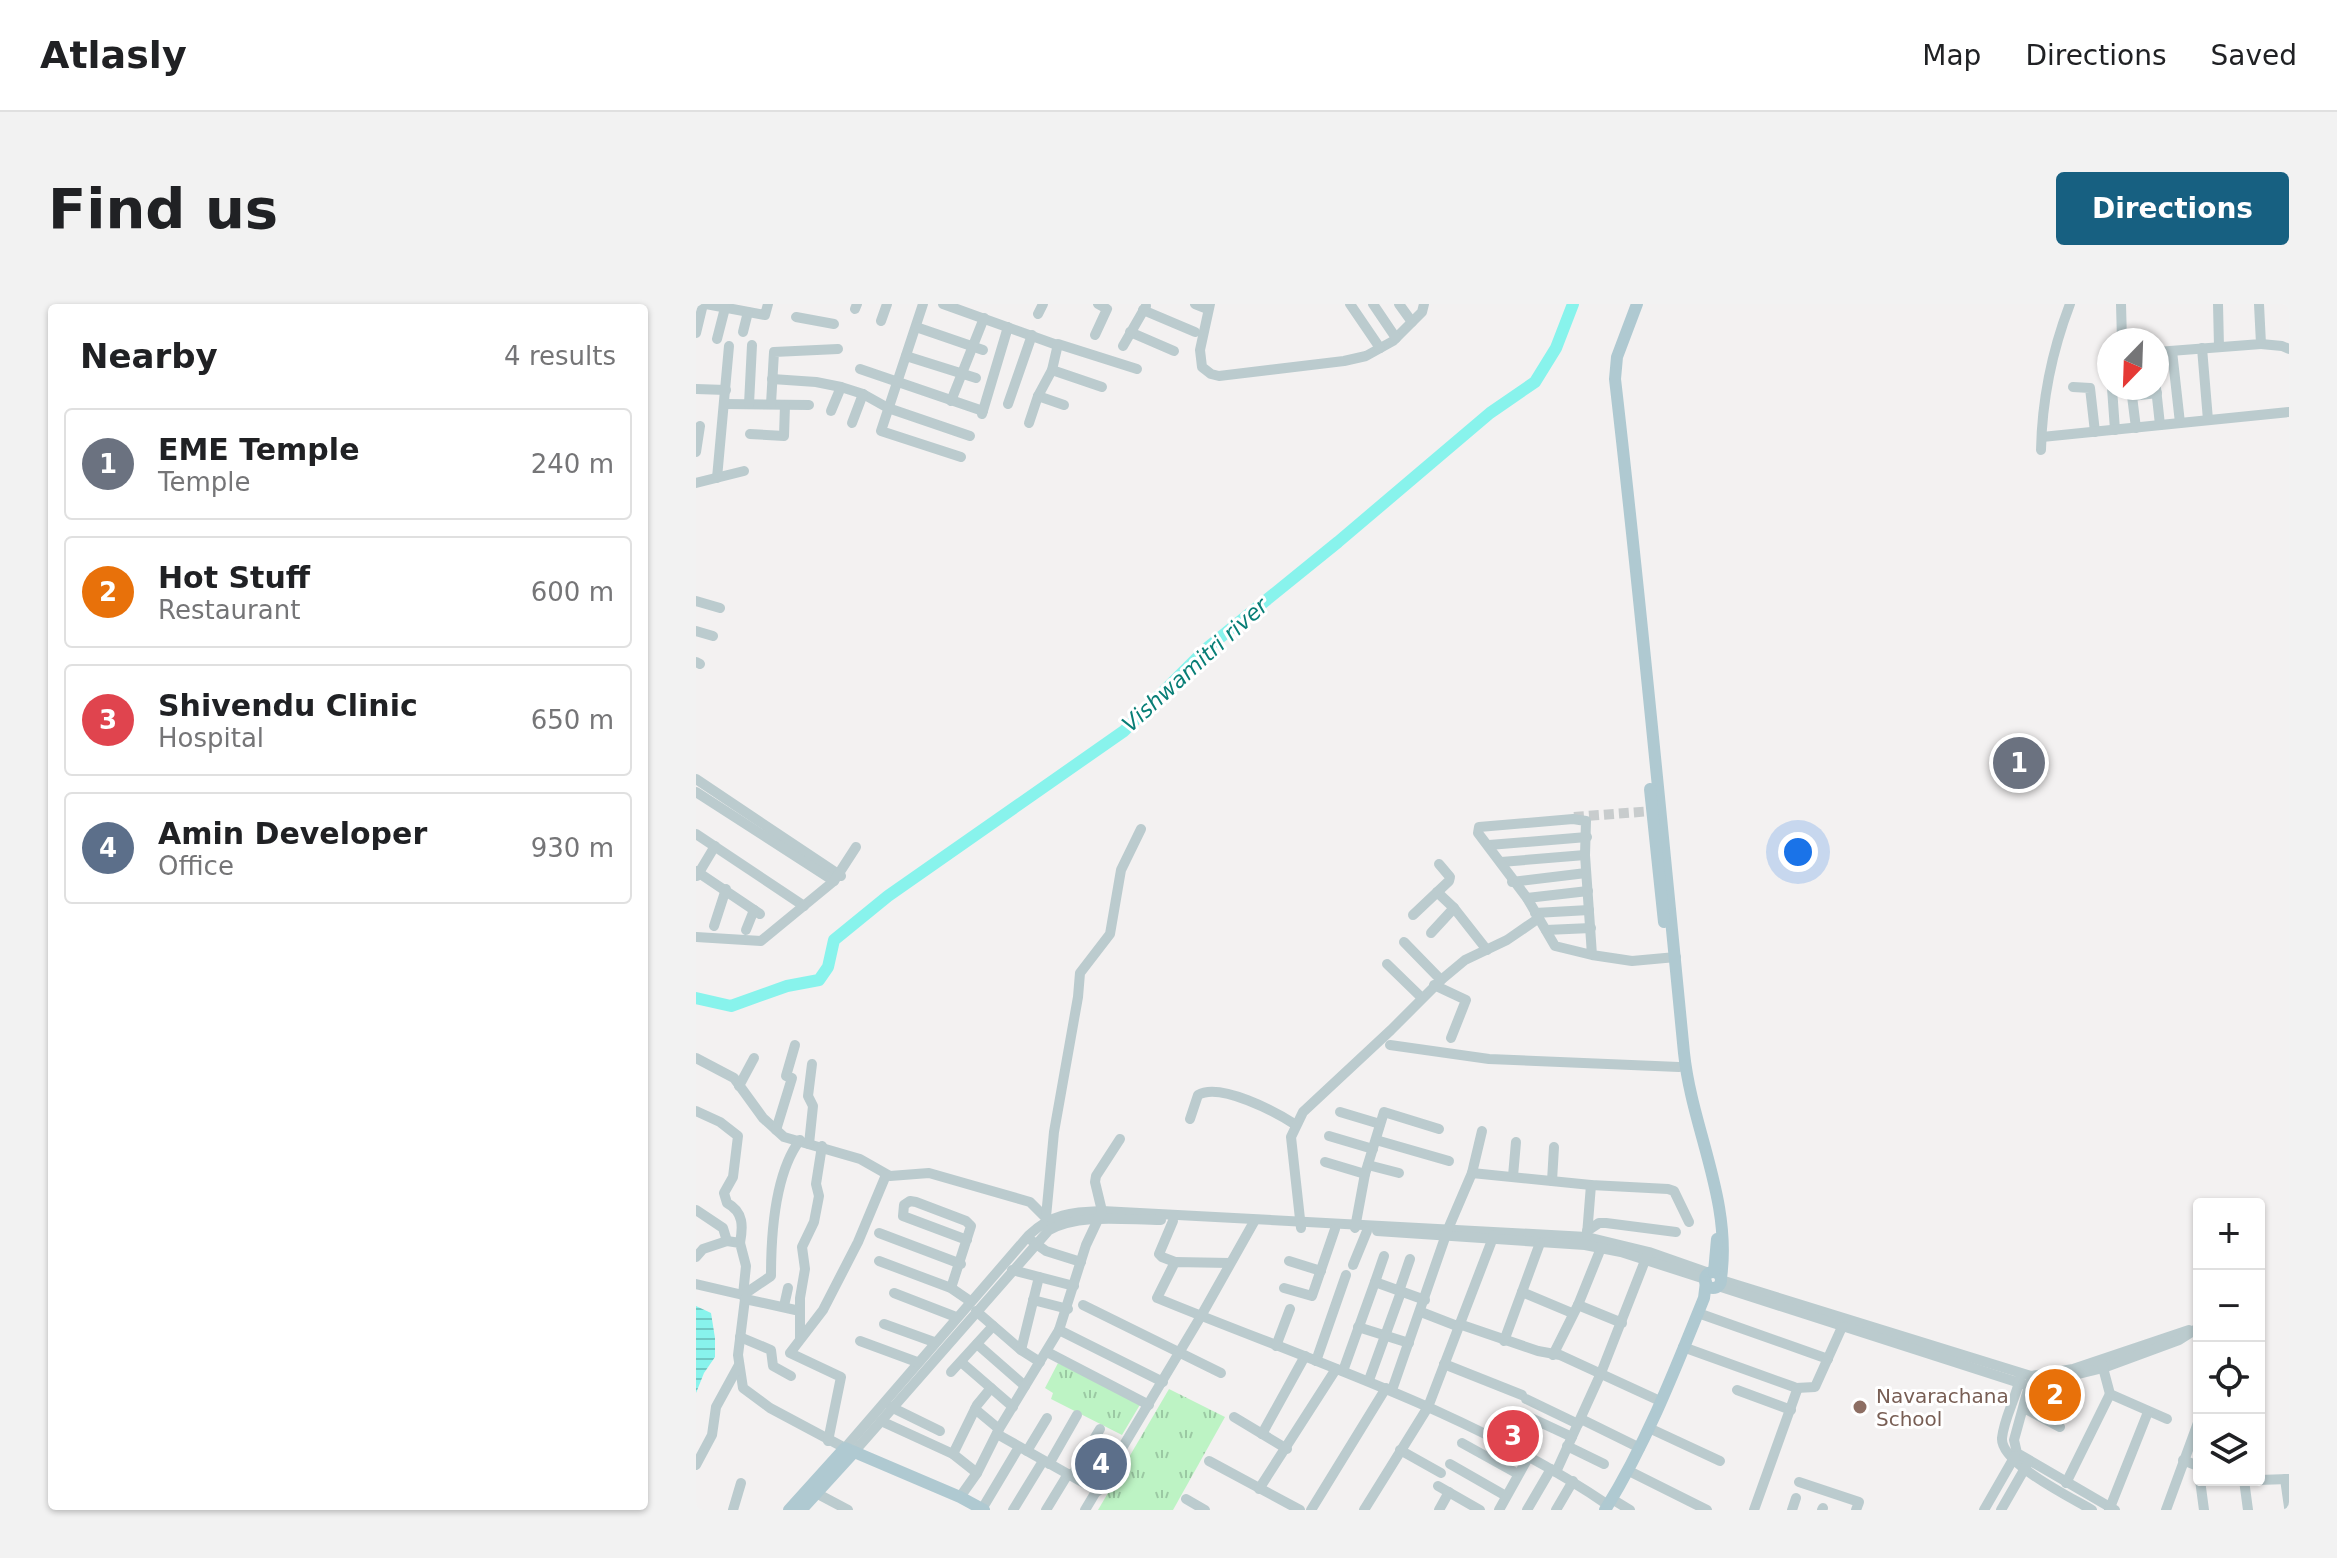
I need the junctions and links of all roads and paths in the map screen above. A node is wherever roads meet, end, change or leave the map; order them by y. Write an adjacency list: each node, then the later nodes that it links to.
1 (705, 304): 20 (street); 32 (street)
2 (768, 304): 21 (street)
3 (798, 304): 25 (street)
4 (887, 304): 23 (street)
5 (923, 304): 26 (street)
6 (943, 304): 22 (street)
7 (1098, 304): 34 (street)
8 (1350, 304): 44 (street)
9 (1373, 304): 35 (street)
10 (1399, 304): 24 (street)
11 (1424, 304): 24 (street)
12 (1629, 304): 138 (main road)
13 (1637, 304): 138 (main road)
14 (2070, 304): 93 (street)
15 (2121, 304): 28 (street)
16 (2218, 304): 42 (street)
17 (2259, 304): 37 (street)
18 (1204, 305): 44 (street)
19 (1146, 306): 30 (street); 31 (street)
20 (725, 308): 21 (street); 36 (street)
21 (748, 312): 29 (street)
22 (984, 318): 27 (street); 43 (street)
23 (881, 321)
24 (1412, 322): 35 (street)
25 (834, 324)
26 (916, 327): 43 (street); 51 (street)
27 (1008, 327): 33 (street); 71 (street)
28 (2122, 328)
29 (743, 332)
30 (1130, 332): 41 (street); 48 (street)
31 (1195, 332)
32 (696, 333)
33 (1032, 335): 39 (street); 75 (street)
34 (1095, 335)
35 (1396, 338): 44 (street)
36 (717, 339)
37 (2261, 344): 42 (street); 47 (street)
38 (752, 345): 73 (street)
39 (1057, 345): 53 (street); 54 (street)
40 (729, 346): 65 (street)
41 (1123, 346)
42 (2219, 347): 45 (street)
43 (978, 348): 55 (street)
44 (1380, 348)
45 (2202, 348): 50 (street); 82 (street)
46 (838, 349): 57 (street)
47 (2289, 349)
48 (1174, 351)
49 (2169, 351): 50 (street)
50 (2172, 351): 85 (street)
51 (906, 356): 55 (street); 58 (street)
52 (860, 369): 58 (street)
53 (1137, 369)
54 (1052, 370): 60 (street); 67 (street)
55 (962, 374): 56 (street); 71 (street)
56 (976, 378)
57 (772, 379): 59 (street); 74 (street)
58 (897, 383): 71 (street); 79 (street)
59 (841, 387): 66 (street); 80 (street)
60 (1102, 387)
61 (2073, 387): 62 (street)
62 (2090, 388): 63 (street); 90 (street)
63 (2097, 388)
64 (696, 389): 65 (street)
65 (726, 390): 72 (street)
66 (863, 394): 79 (street); 83 (street)
67 (1038, 396): 78 (street); 84 (street)
68 (2112, 400): 89 (street)
69 (2132, 400): 88 (street)
70 (2157, 400): 86 (street)
71 (951, 401)
72 (725, 404): 73 (street); 98 (street)
73 (749, 404): 74 (street)
74 (771, 404): 76 (street)
75 (1008, 404)
76 (785, 405): 77 (street); 91 (street)
77 (809, 405)
78 (1064, 405)
79 (888, 408): 92 (street); 96 (street)
80 (831, 411)
81 (2289, 412): 82 (street)
82 (2208, 420): 85 (street)
83 (852, 423)
84 (1029, 423)
85 (2180, 423): 86 (street)
86 (2160, 425): 88 (street)
87 (700, 426): 95 (street)
88 (2136, 428): 89 (street)
89 (2115, 430): 90 (street)
90 (2095, 432): 93 (street)
91 (750, 434)
92 (970, 436)
93 (2042, 437): 94 (street)
94 (2041, 450)
95 (696, 452)
96 (961, 457)
97 (744, 471): 98 (street)
98 (717, 478): 99 (street)
99 (696, 483)
100 (696, 601): 101 (street)
101 (720, 608)
102 (696, 631): 103 (street)
103 (713, 636)
104 (696, 779): 109 (street)
105 (696, 792): 109 (street)
106 (1141, 829): 176 (street)
107 (696, 834): 111 (street)
108 (1587, 837): 110 (street); 110 (street); 113 (street)
109 (777, 838): 118 (street)
110 (1489, 845): 114 (street)
111 (715, 846): 117 (street); 124 (street)
112 (856, 847): 118 (street)
113 (1585, 855): 114 (street); 116 (street)
114 (1501, 862): 119 (street)
115 (1439, 864): 122 (street)
116 (1586, 873): 119 (street); 121 (street)
117 (697, 874): 120 (street)
118 (836, 877): 124 (street)
119 (1512, 882): 123 (street)
120 (726, 889): 129 (street); 131 (street)
121 (1588, 891): 123 (street); 126 (street)
122 (1437, 892): 125 (street); 127 (street)
123 (1527, 898): 128 (street)
124 (804, 906): 134 (street)
125 (1454, 908): 133 (street); 136 (street)
126 (1589, 910): 128 (street); 130 (street)
127 (1413, 915)
128 (1537, 916): 132 (street); 136 (street)
129 (714, 926)
130 (1591, 928): 132 (street); 137 (street)
131 (746, 930)
132 (1546, 930): 137 (street)
133 (1431, 933)
134 (696, 937)
135 (1404, 942): 140 (street)
136 (1487, 950): 140 (street)
137 (1592, 955): 138 (street)
138 (1672, 958): 148 (main road)
139 (1387, 964): 141 (street)
140 (1437, 982): 141 (street); 142 (street)
141 (1422, 998): 154 (street)
142 (1451, 1038)
143 (795, 1045): 156 (street)
144 (1390, 1045): 148 (street)
145 (696, 1058): 149 (street)
146 (754, 1058): 149 (street)
147 (812, 1064): 160 (street)
148 (1681, 1064): 207 (main road)
149 (739, 1086): 156 (street)
150 (696, 1111): 191 (street)
151 (1340, 1112): 153 (street)
152 (1190, 1119): 154 (street)
153 (1380, 1124): 155 (street); 162 (street)
154 (1296, 1125): 180 (street)
155 (1439, 1129)
156 (776, 1130): 160 (street)
157 (1482, 1131): 169 (street)
158 (1329, 1136): 162 (street)
159 (1120, 1139): 175 (street)
160 (804, 1142): 163 (street); 217 (street)
161 (1516, 1142): 171 (street)
162 (1374, 1145): 165 (street); 167 (street)
163 (822, 1146): 170 (street); 226 (street)
164 (1554, 1147): 172 (street)
165 (1449, 1161)
166 (1325, 1162): 167 (street)
167 (1367, 1170): 168 (street); 181 (street)
168 (1399, 1173)
169 (1472, 1173): 171 (street); 183 (street)
170 (886, 1175): 176 (street); 242 (street)
171 (1513, 1176): 172 (street)
172 (1552, 1181): 173 (street)
173 (1591, 1185): 178 (street); 187 (street)
174 (696, 1210): 190 (street)
175 (1100, 1215): 176 (street); 177 (street); 179 (street); 189 (street); 200 (street)
176 (1047, 1218): 189 (street)
177 (1173, 1221): 179 (street); 201 (street)
178 (1689, 1222)
179 (1252, 1223): 180 (street); 202 (street)
180 (1301, 1225): 181 (street); 182 (street)
181 (1359, 1228): 182 (street); 183 (street); 254 (street)
182 (1335, 1229): 205 (street)
183 (1448, 1232): 186 (street); 219 (street)
184 (1676, 1232): 187 (street)
185 (879, 1233): 203 (street)
186 (1493, 1236): 187 (street); 192 (street); 233 (street)
187 (1587, 1238): 192 (street); 193 (street); 195 (street)
188 (967, 1240): 188 (street); 203 (street)
189 (1032, 1240): 200 (street); 204 (street); 222 (street)
190 (727, 1241): 191 (street); 196 (street)
191 (740, 1243): 217 (street)
192 (1540, 1243): 215 (street)
193 (1601, 1248): 195 (street); 225 (street)
194 (1384, 1256): 208 (street)
195 (1647, 1256): 207 (street); 231 (street)
196 (696, 1257)
197 (1410, 1259): 214 (street)
198 (879, 1261): 212 (street)
199 (1289, 1261): 205 (street)
200 (1081, 1262): 210 (street)
201 (1175, 1262): 202 (street); 229 (street)
202 (1230, 1263): 229 (street)
203 (961, 1264): 212 (street)
204 (1012, 1270): 206 (street); 222 (street)
205 (1321, 1271): 213 (street)
206 (1039, 1277): 210 (street); 218 (street)
207 (1713, 1280): 228 (main road); 236 (street); 239 (street)
208 (1375, 1282): 214 (street); 235 (street)
209 (696, 1284): 217 (street)
210 (1074, 1286): 223 (street)
211 (788, 1288): 221 (street)
212 (951, 1288): 222 (street)
213 (1284, 1288)
214 (1400, 1291): 219 (street); 240 (street)
215 (1522, 1292): 225 (street); 244 (street)
216 (894, 1293): 230 (street)
217 (744, 1297): 221 (street); 241 (street)
218 (1033, 1300): 223 (street); 249 (street)
219 (1425, 1300): 227 (street)
220 (1083, 1305): 251 (street)
221 (784, 1306): 226 (street)
222 (973, 1306): 230 (street); 234 (street); 250 (street)
223 (1068, 1309): 237 (street)
224 (1290, 1309): 247 (street)
225 (1575, 1309): 231 (street); 252 (street)
226 (800, 1311): 242 (street)
227 (1421, 1312): 233 (street); 245 (street)
228 (1698, 1313): 248 (main road); 255 (street)
229 (1201, 1316): 247 (street); 251 (street)
230 (956, 1317): 250 (street)
231 (1622, 1323): 264 (street)
232 (884, 1324): 250 (street)
233 (1458, 1325): 244 (street); 258 (street)
234 (993, 1326): 246 (street); 249 (street)
235 (1358, 1327): 240 (street); 261 (street)
236 (1842, 1327): 239 (street); 255 (street)
237 (1059, 1330): 253 (street); 268 (street)
238 (2193, 1332): 259 (street)
239 (1883, 1335): 267 (street)
240 (1386, 1336): 245 (street); 266 (street)
241 (740, 1337): 260 (street); 265 (street)
242 (800, 1339): 298 (street)
243 (860, 1341): 256 (street)
244 (1504, 1341): 252 (street)
245 (1409, 1343): 272 (street)
246 (977, 1344): 257 (street); 269 (street)
247 (1276, 1346): 254 (street)
248 (1683, 1347): 271 (street); 275 (main road)
249 (1021, 1350): 253 (street)
250 (932, 1351): 256 (street); 277 (street)
251 (1180, 1351): 263 (street); 268 (street)
252 (1553, 1355): 264 (street)
253 (1044, 1357): 269 (street); 276 (street)
254 (1310, 1358): 261 (street); 296 (street)
255 (1828, 1359): 271 (street)
256 (917, 1362): 304 (street)
257 (961, 1362): 262 (street); 270 (street)
258 (1444, 1364): 279 (street); 290 (street)
259 (2102, 1364): 267 (street); 274 (street)
260 (740, 1365): 298 (street); 316 (street)
261 (1340, 1370): 266 (street); 303 (street)
262 (951, 1372)
263 (1221, 1373)
264 (1601, 1373): 275 (street); 290 (street)
265 (791, 1376)
266 (1369, 1380): 272 (street)
267 (2025, 1380): 280 (street); 308 (street)
268 (1163, 1382): 276 (street)
269 (1025, 1386): 278 (street)
270 (991, 1388): 278 (street); 281 (street)
271 (1796, 1388): 282 (street)
272 (1389, 1389): 279 (street); 355 (street)
273 (1737, 1390): 282 (street)
274 (2110, 1394): 284 (street); 329 (street)
275 (1660, 1401): 292 (main road)
276 (1149, 1405): 334 (street)
277 (891, 1407): 289 (street); 294 (street)
278 (1013, 1407): 295 (street)
279 (1428, 1407): 305 (street); 307 (street)
280 (2024, 1408): 291 (street); 308 (street)
281 (975, 1409): 295 (street); 306 (street)
282 (1791, 1410): 363 (street)
283 (1518, 1412): 299 (street)
284 (2148, 1412): 288 (street); 344 (street)
285 (1077, 1415): 312 (street)
286 (1234, 1417): 296 (street)
287 (1047, 1418): 302 (street)
288 (2167, 1419)
289 (881, 1421): 304 (street); 306 (street)
290 (1580, 1422): 299 (street); 301 (street)
291 (2060, 1427)
292 (1649, 1428): 301 (main road); 311 (street)
293 (1100, 1429): 323 (street)
294 (940, 1431)
295 (998, 1432): 302 (street); 320 (street)
296 (1262, 1434): 303 (street)
297 (2193, 1435): 309 (street)
298 (828, 1441): 304 (street)
299 (1570, 1442): 314 (street); 318 (street)
300 (1462, 1443): 322 (street)
301 (1640, 1448): 319 (main road)
302 (1023, 1449): 312 (street); 349 (street)
303 (1287, 1449): 333 (street)
304 (849, 1450): 336 (main road); 340 (main road); 346 (main road)
305 (1400, 1450): 321 (street); 356 (street)
306 (953, 1454): 320 (street)
307 (1529, 1456): 318 (street); 322 (street)
308 (2015, 1457): 317 (street); 366 (street)
309 (2183, 1460): 315 (street); 369 (street)
310 (1209, 1461): 333 (street)
311 (1720, 1461)
312 (1046, 1462): 323 (street); 350 (street)
313 (1450, 1464): 337 (street)
314 (1604, 1464)
315 (2193, 1464)
316 (696, 1465)
317 (2027, 1465): 329 (street); 367 (street); 368 (street)
318 (1553, 1470): 326 (street); 359 (street)
319 (1629, 1471): 341 (main road); 362 (street)
320 (977, 1473): 340 (street)
321 (1441, 1473)
322 (1518, 1474): 337 (street)
323 (1070, 1475): 334 (street); 351 (street)
324 (2287, 1479): 325 (street); 342 (street)
325 (2265, 1480)
326 (1573, 1481): 341 (street); 360 (street)
327 (1799, 1482): 365 (street)
328 (741, 1483): 345 (street)
329 (2066, 1483): 344 (street)
330 (1438, 1486): 335 (street)
331 (2200, 1486): 370 (street)
332 (2245, 1486): 371 (street)
333 (1259, 1489): 354 (street)
334 (1098, 1491): 352 (street)
335 (1449, 1492): 343 (street); 357 (street)
336 (816, 1493): 347 (main road); 348 (street)
337 (1506, 1496): 358 (street)
338 (1796, 1498): 364 (street)
339 (1186, 1499): 353 (street)
340 (965, 1503): 349 (main road)
341 (1608, 1505): 361 (street)
342 (2289, 1507)
343 (1475, 1509)
344 (2112, 1509)
345 (733, 1510)
346 (789, 1510)
347 (801, 1510)
348 (848, 1510)
349 (983, 1510)
350 (1013, 1510)
351 (1046, 1510)
352 (1085, 1510)
353 (1205, 1510)
354 (1300, 1510)
355 (1311, 1510)
356 (1364, 1510)
357 (1439, 1510)
358 (1499, 1510)
359 (1527, 1510)
360 (1556, 1510)
361 (1630, 1510)
362 (1707, 1510)
363 (1754, 1510)
364 (1792, 1510)
365 (1856, 1510)
366 (1984, 1510)
367 (2001, 1510)
368 (2092, 1510)
369 (2166, 1510)
370 (2204, 1510)
371 (2248, 1510)

